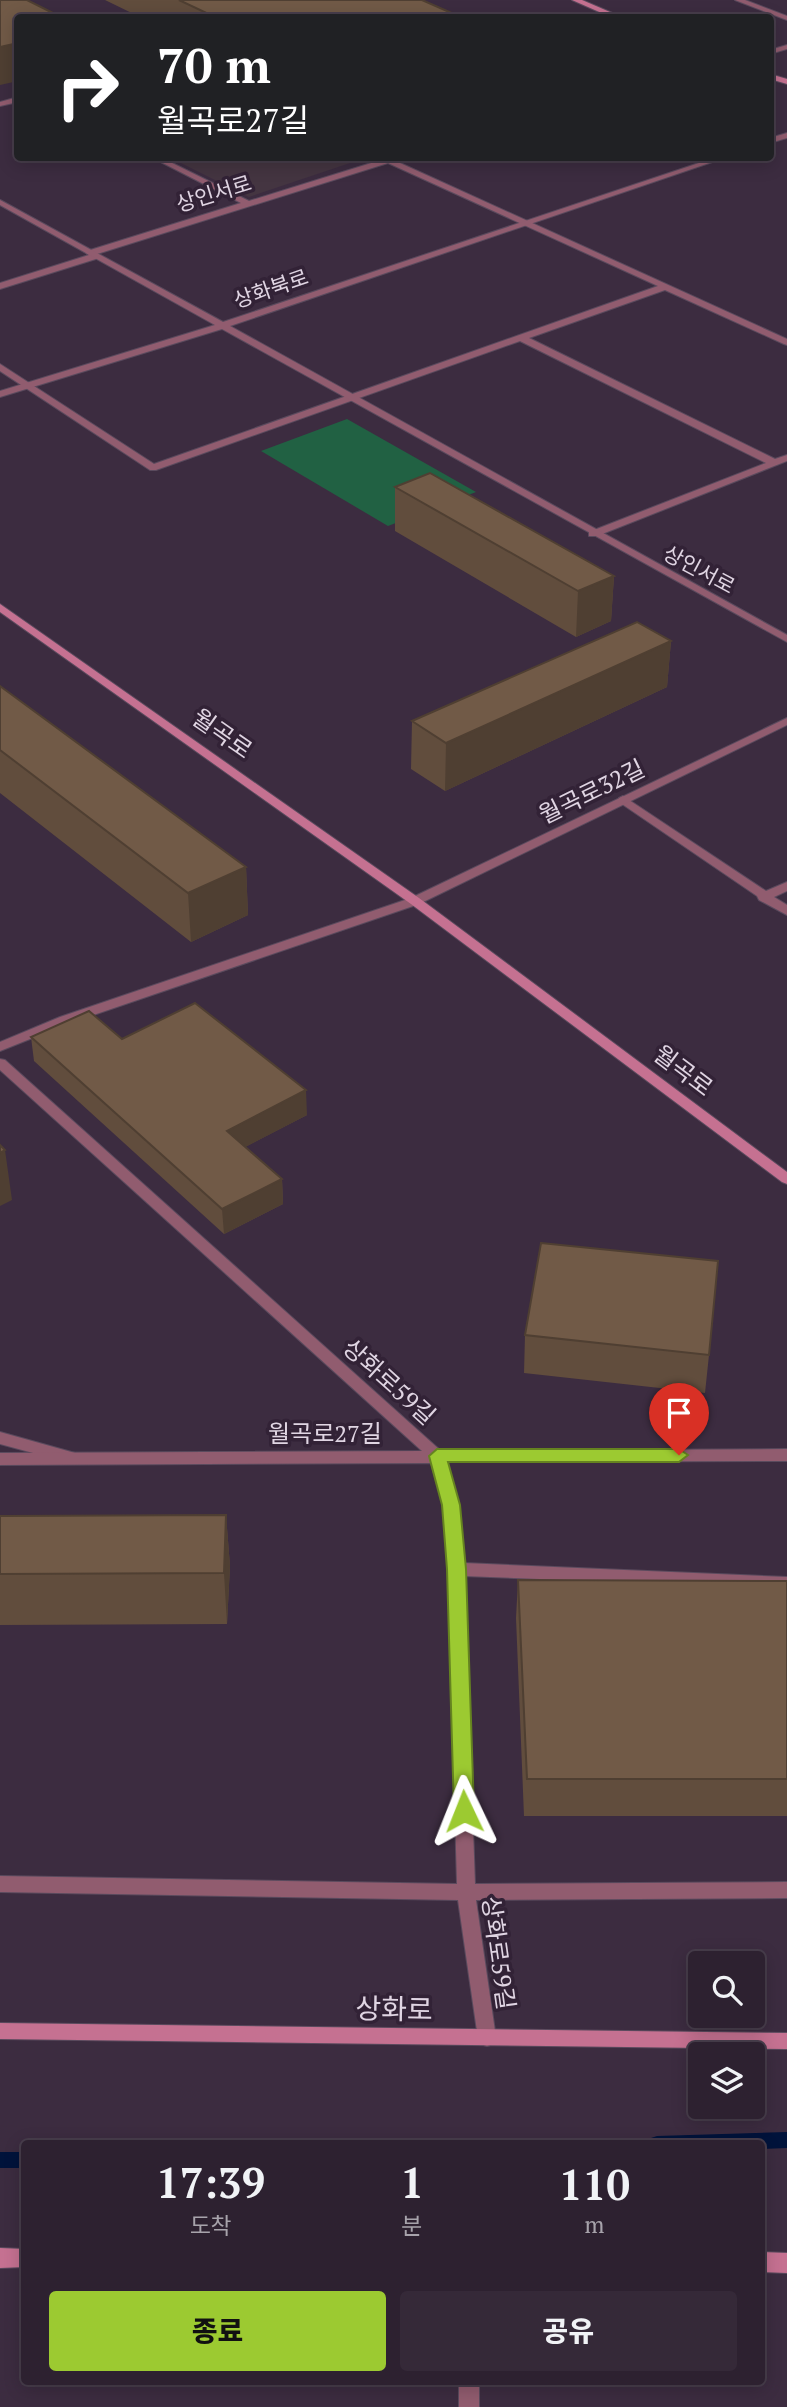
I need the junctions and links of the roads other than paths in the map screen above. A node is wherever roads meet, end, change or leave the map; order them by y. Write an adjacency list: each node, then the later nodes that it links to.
1 (576, 0): 3 (main road)
2 (739, 0): 4 (street)
3 (611, 14)
4 (787, 18)
5 (164, 161): 10 (street)
6 (381, 161): 10 (street, 상인서로)
7 (391, 161): 11 (street)
8 (711, 161): 11 (street, 상화북로)
9 (0, 202): 12 (street, 상인서로)
10 (249, 204): 12 (street, 상인서로)
11 (525, 223): 14 (street); 15 (street, 상화북로)
12 (93, 254): 13 (street); 15 (street, 상인서로)
13 (0, 286)
14 (665, 287): 16 (street); 17 (street)
15 (221, 326): 19 (street, 상화북로); 21 (street, 상인서로)
16 (521, 338): 21 (street); 23 (street)
17 (787, 342)
18 (0, 367): 19 (street)
19 (28, 385): 20 (street, 상화북로); 21 (street)
20 (0, 394)
21 (351, 399): 24 (street, 상인서로)
22 (787, 458): 23 (street, 상인서로)
23 (774, 463): 24 (street, 상인서로)
24 (593, 534): 26 (street, 상인서로)
25 (0, 607): 31 (main road, 월곡로)
26 (787, 639)
27 (787, 721): 28 (street, 월곡로32길)
28 (623, 800): 30 (street); 31 (street, 월곡로32길)
29 (787, 886): 30 (street)
30 (763, 897): 32 (street)
31 (415, 901): 33 (street); 35 (main road, 월곡로)
32 (787, 911)
33 (0, 1047)
34 (0, 1063): 38 (street, 상화로59길)
35 (787, 1179)
36 (0, 1438): 39 (street, 월곡로27길)
37 (787, 1455): 38 (street, 월곡로27길)
38 (437, 1456): 39 (street, 월곡로27길); 41 (street, 상화로59길)
39 (73, 1458): 40 (street, 월곡로27길)
40 (0, 1459)
41 (456, 1569): 42 (street); 45 (street, 상화로59길)
42 (787, 1583)
43 (0, 1884): 45 (street)
44 (787, 1890): 45 (street)
45 (466, 1892): 47 (street, 상화로59길)
46 (0, 2031): 47 (main road, 상화로)
47 (487, 2038): 48 (main road, 상화로)
48 (787, 2042)
49 (0, 2258): 50 (main road)
50 (21, 2258)
51 (765, 2262): 52 (main road)
52 (787, 2263)
53 (469, 2385): 54 (street)
54 (470, 2407)

